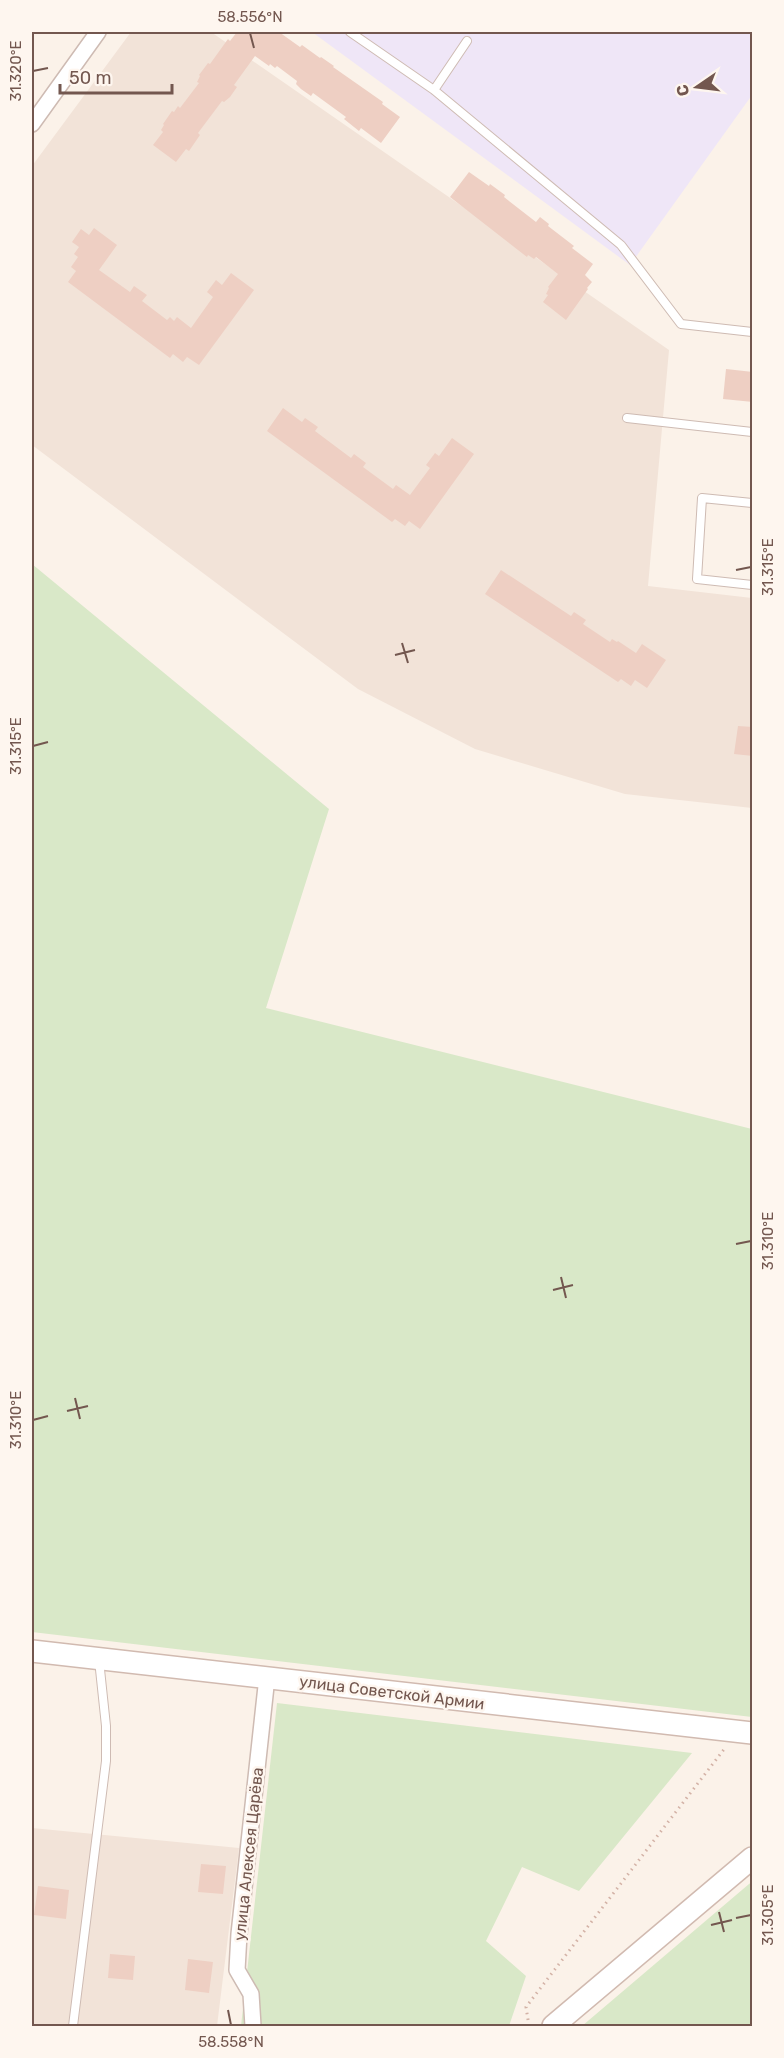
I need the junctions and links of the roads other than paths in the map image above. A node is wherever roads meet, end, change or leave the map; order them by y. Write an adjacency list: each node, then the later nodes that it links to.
1 (98, 32): 5 (street)
2 (350, 32): 4 (lane)
3 (467, 41): 4 (lane)
4 (434, 90): 6 (lane)
5 (32, 124)
6 (753, 332)
7 (627, 418): 8 (lane)
8 (753, 432)
9 (753, 503): 10 (lane)
10 (753, 585)
11 (32, 1651): 12 (main road, улица Советской Армии)
12 (99, 1658): 13 (main road, улица Советской Армии); 16 (lane)
13 (267, 1677): 14 (main road, улица Советской Армии); 17 (street, улица Алексея Царёва)
14 (745, 1732)
15 (753, 1858): 18 (main road)
16 (73, 2026)
17 (253, 2026)
18 (553, 2026)

